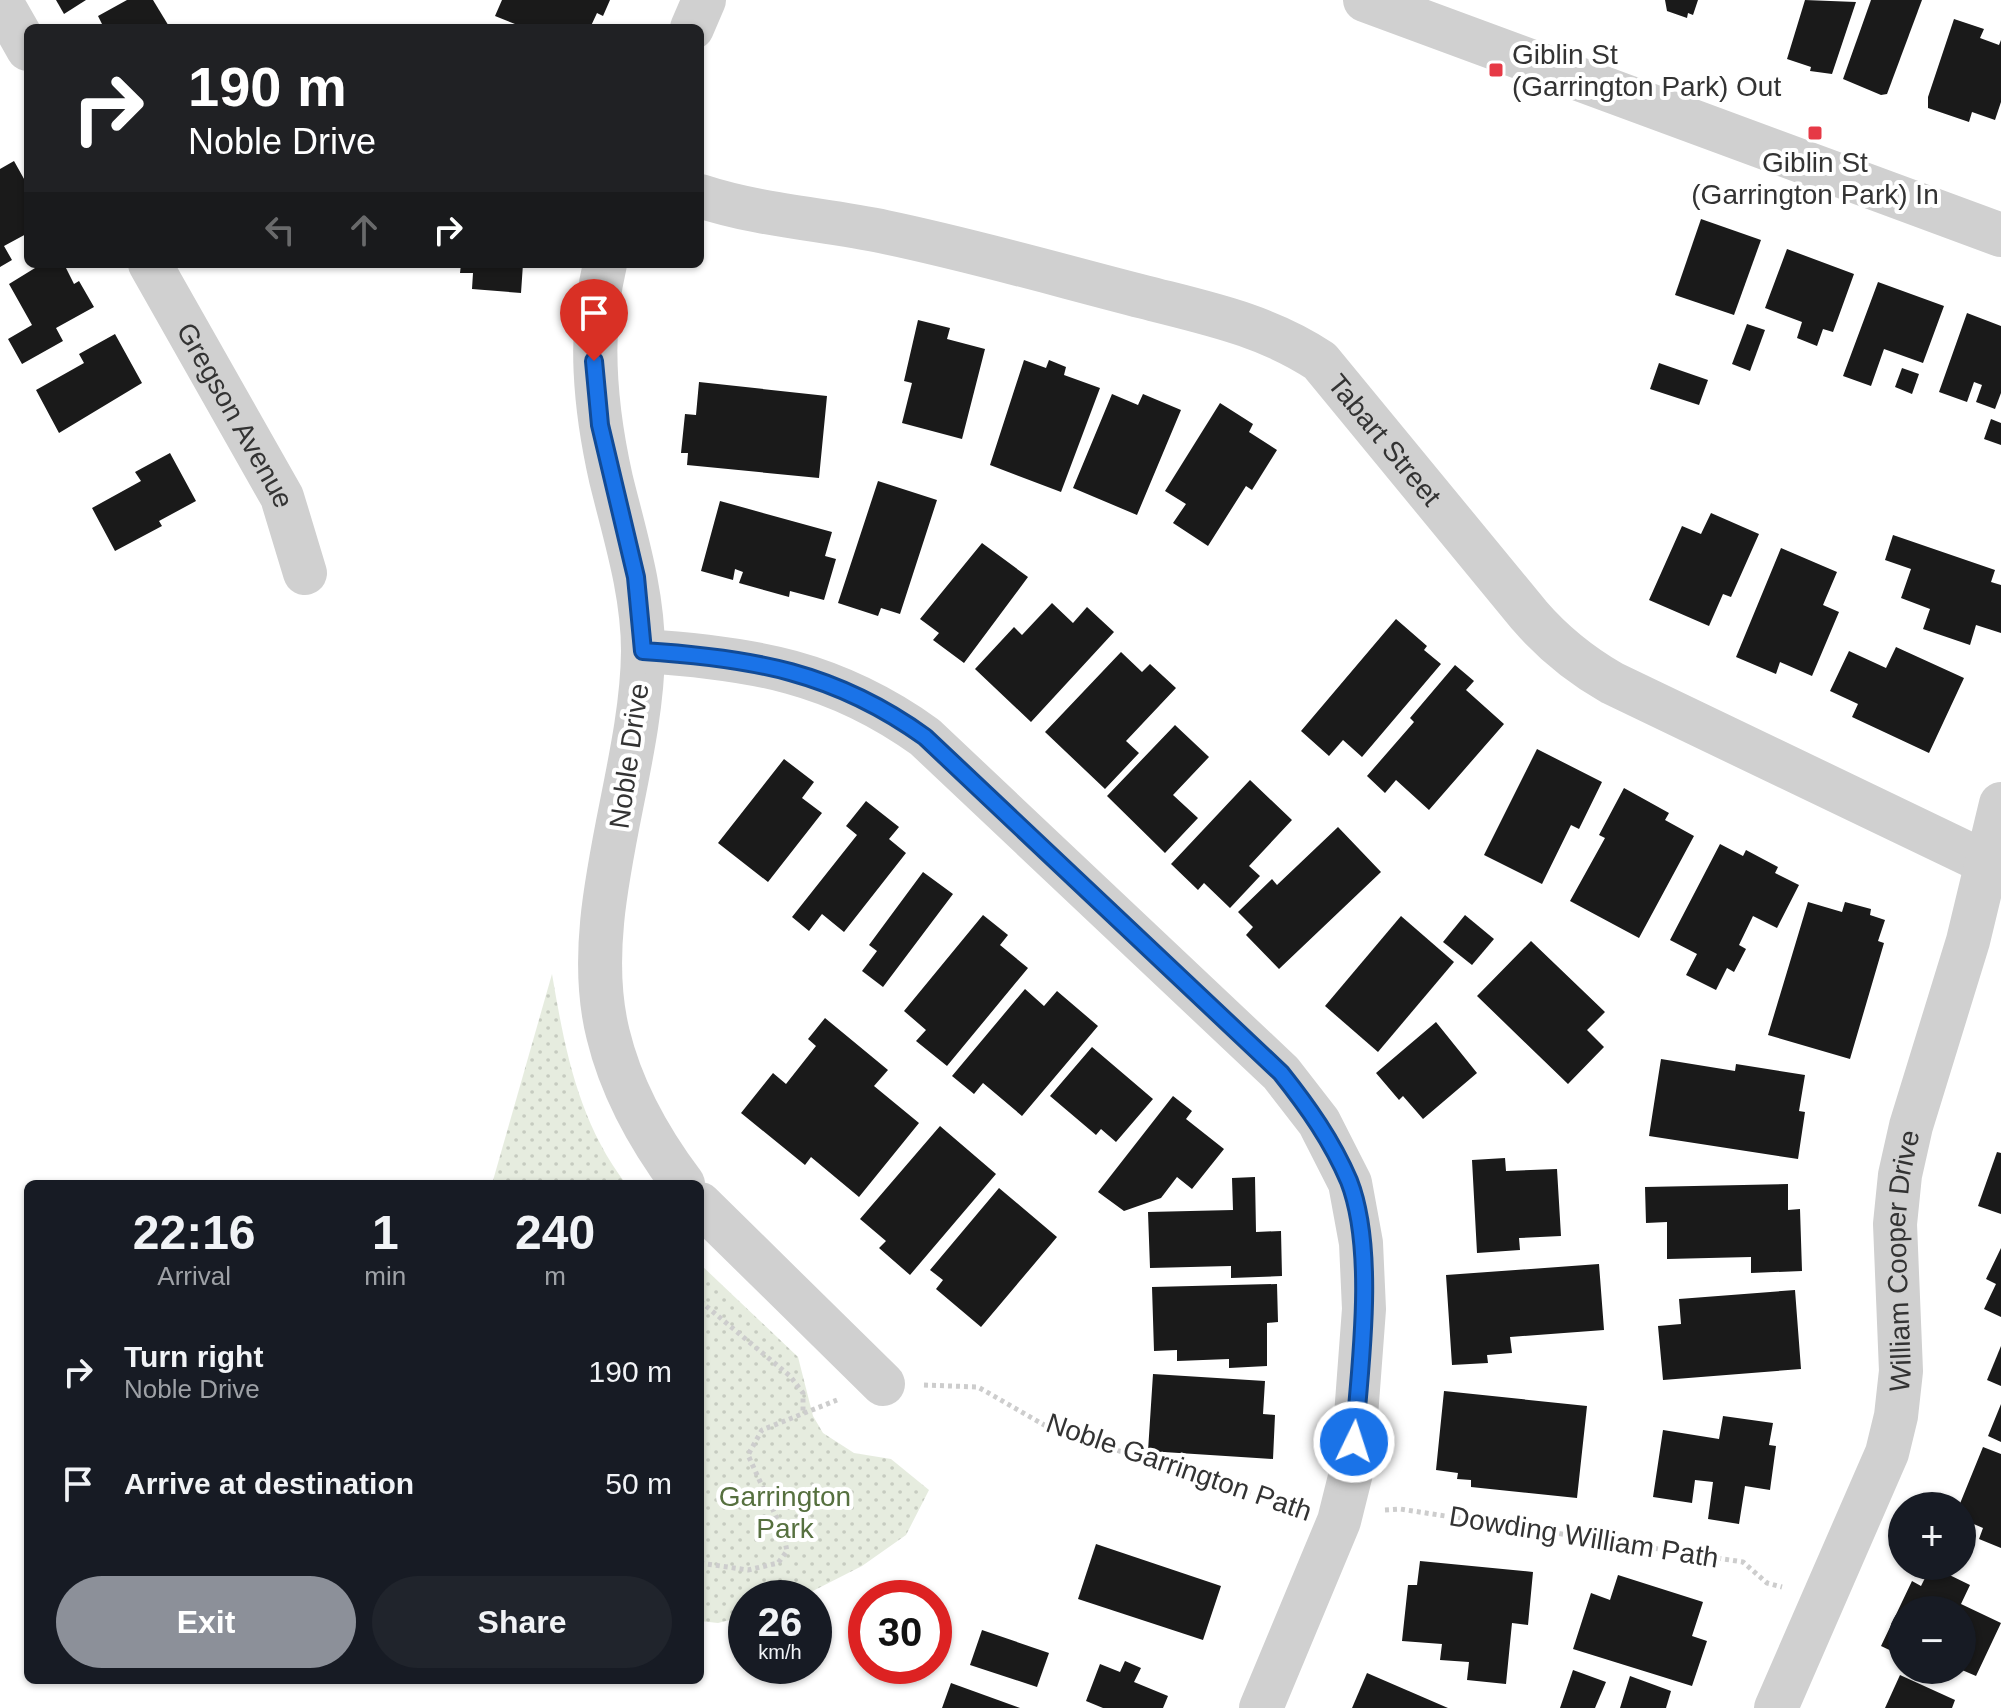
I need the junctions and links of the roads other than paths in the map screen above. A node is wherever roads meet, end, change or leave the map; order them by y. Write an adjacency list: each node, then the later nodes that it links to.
1 (0, 0): 5 (street)
2 (704, 0): 4 (street)
3 (1365, 0): 7 (street)
4 (694, 24)
5 (24, 42)
6 (704, 197): 13 (street, Tabart Street)
7 (2001, 235)
8 (152, 268): 10 (street, Gregson Avenue)
9 (604, 268): 11 (street, Noble Drive)
10 (305, 573)
11 (643, 651): 14 (street, Noble Drive); 17 (street)
12 (2001, 804): 13 (street, William Cooper Drive)
13 (1985, 862): 18 (street, William Cooper Drive)
14 (680, 1180)
15 (704, 1208): 16 (street)
16 (883, 1384)
17 (1261, 1708)
18 (1776, 1708)

